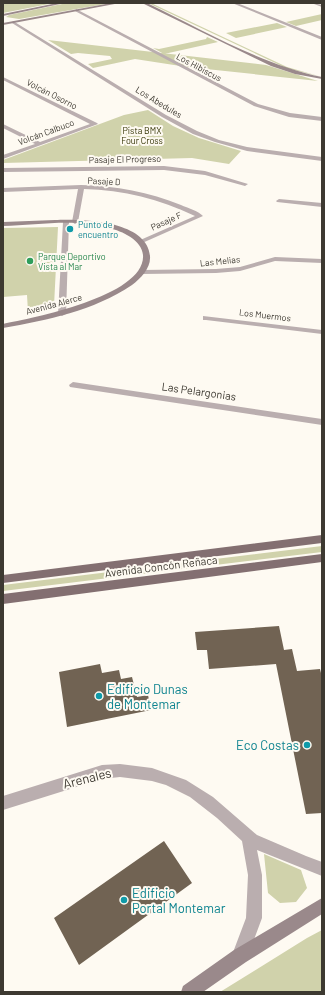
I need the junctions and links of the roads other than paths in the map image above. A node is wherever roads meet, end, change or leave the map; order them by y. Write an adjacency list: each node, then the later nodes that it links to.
1 (62, 3): 9 (street)
2 (118, 3): 8 (street)
3 (144, 3): 16 (street)
4 (154, 3): 14 (street)
5 (234, 3): 13 (street)
6 (315, 3): 7 (street)
7 (322, 6)
8 (76, 10): 11 (street); 17 (street, Los Hibiscus)
9 (3, 15)
10 (3, 18): 11 (street, Los Abedules)
11 (13, 22): 12 (street); 22 (street, Los Abedules)
12 (3, 24)
13 (322, 39)
14 (322, 75)
15 (3, 78): 18 (street, Volcán Osorno)
16 (322, 78)
17 (322, 120)
18 (94, 124): 20 (street, Volcán Calbuco)
19 (3, 126): 20 (street)
20 (40, 144): 21 (street, Volcán Calbuco)
21 (3, 157)
22 (322, 159)
23 (3, 170): 24 (street, Pasaje El Progreso)
24 (244, 184)
25 (81, 189): 26 (street, Pasaje D); 29 (street, Pasaje D); 31 (street)
26 (3, 190)
27 (279, 201): 28 (street)
28 (322, 205)
29 (200, 216): 33 (street, Pasaje F)
30 (66, 222): 31 (street); 32 (street); 36 (street)
31 (75, 222): 33 (street)
32 (3, 224)
33 (140, 242): 35 (street)
34 (322, 261): 35 (street, Las Melias)
35 (142, 272): 36 (street, Avenida Alerce)
36 (62, 314): 38 (street, Avenida Alerce)
37 (206, 318): 39 (street, Los Muermos)
38 (3, 326)
39 (322, 332)
40 (73, 385): 41 (street, Las Pelargonias)
41 (322, 422)
42 (322, 539): 44 (main road, Avenida Concón Reñaca)
43 (322, 558): 45 (main road, Avenida Concón Reñaca)
44 (3, 580)
45 (3, 599)
46 (3, 803): 47 (street, Arenales)
47 (248, 838): 48 (street, Arenales); 50 (street)
48 (322, 868)
49 (322, 905): 50 (street)
50 (240, 956): 51 (street)
51 (189, 992)

